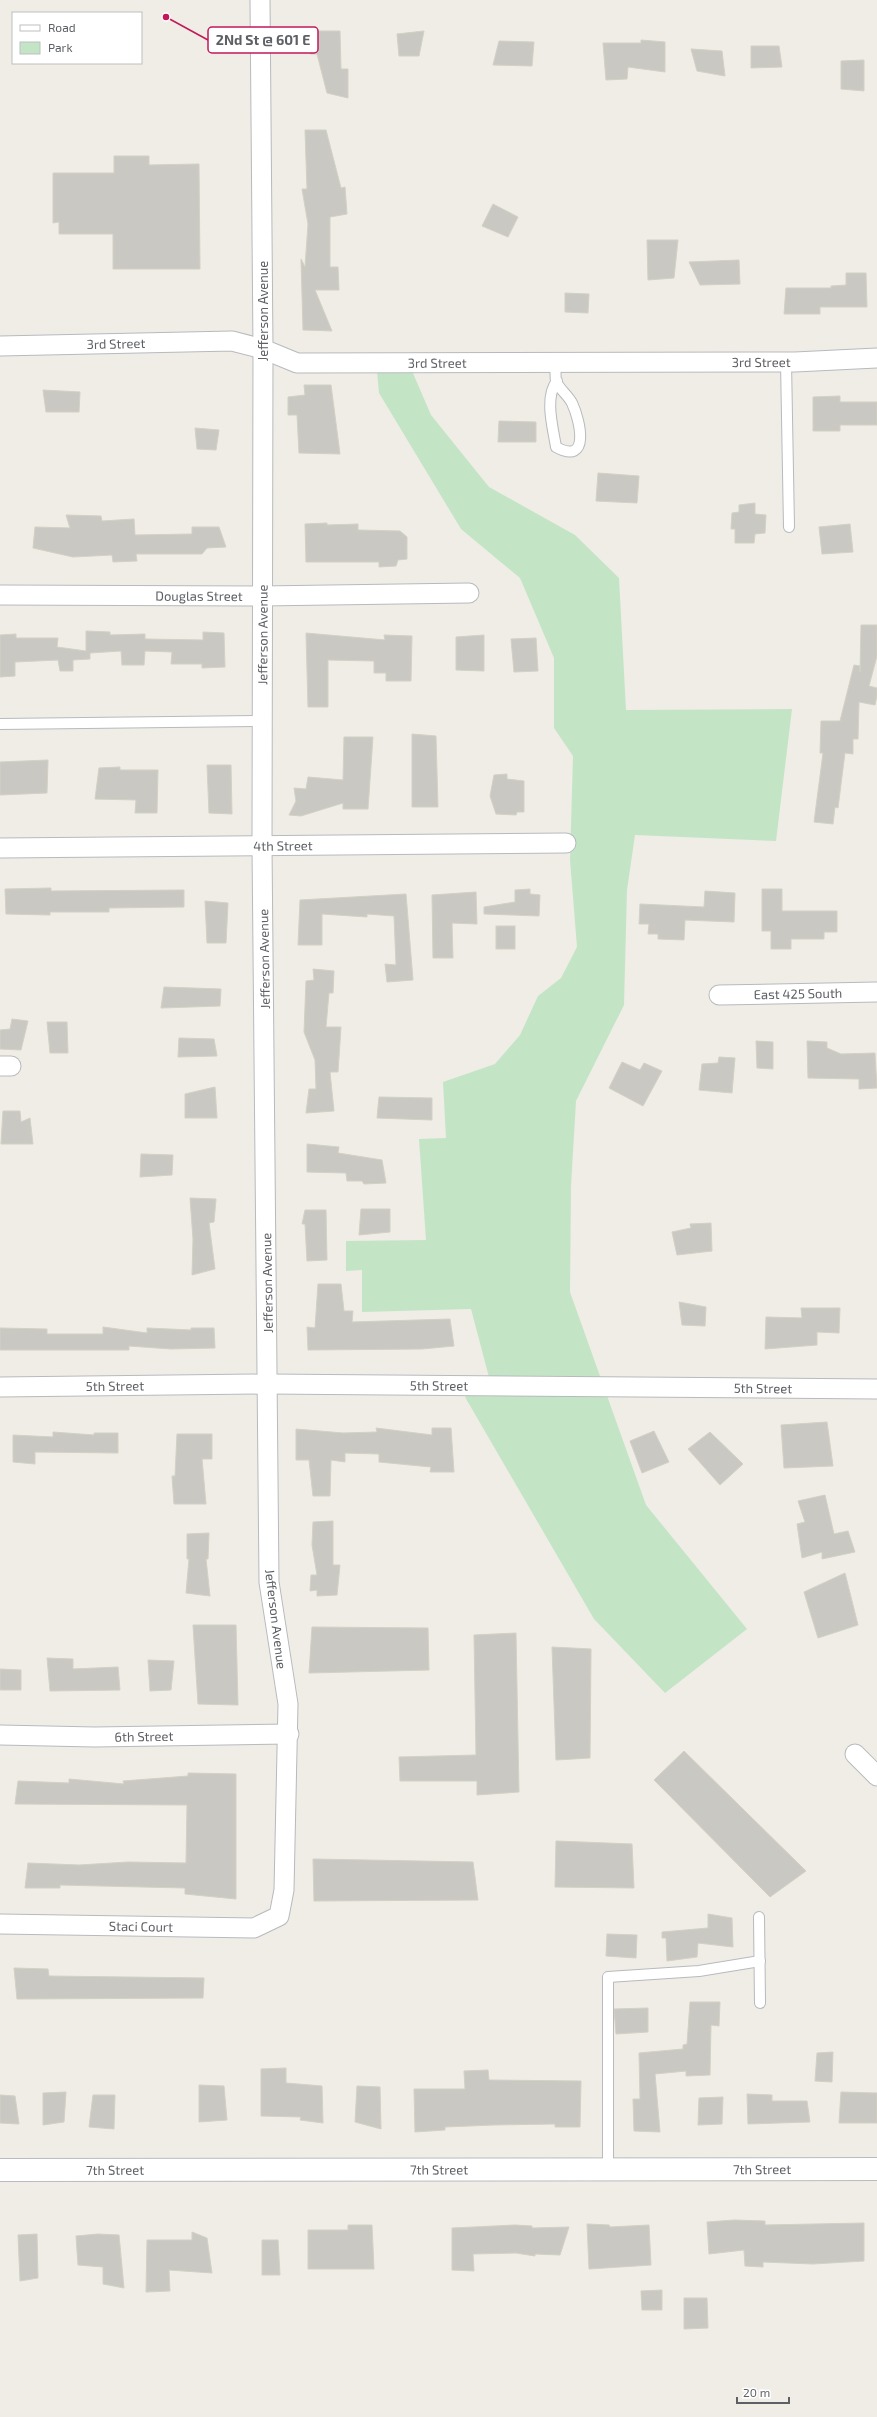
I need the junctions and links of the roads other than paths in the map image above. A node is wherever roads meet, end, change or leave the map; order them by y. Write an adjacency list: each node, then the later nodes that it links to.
1 (260, 0): 3 (street, Jefferson Avenue)
2 (0, 346): 3 (street, 3rd Street)
3 (263, 349): 5 (street, 3rd Street); 11 (street, Jefferson Avenue)
4 (877, 358): 6 (street, 3rd Street)
5 (555, 362): 6 (street, 3rd Street); 7 (lane)
6 (786, 362): 8 (lane)
7 (557, 381): 7 (lane)
8 (789, 527)
9 (469, 593): 11 (street, Douglas Street)
10 (0, 595): 11 (street, Douglas Street)
11 (261, 596): 12 (street, Jefferson Avenue)
12 (263, 721): 13 (lane); 15 (street, Jefferson Avenue)
13 (0, 724)
14 (566, 843): 15 (street, 4th Street)
15 (262, 846): 16 (street, 4th Street); 19 (street, Jefferson Avenue)
16 (0, 848)
17 (877, 992): 18 (street, East 425 South)
18 (719, 995)
19 (268, 1384): 20 (street, 5th Street); 21 (street, 5th Street); 22 (street, Jefferson Avenue)
20 (0, 1387)
21 (877, 1388)
22 (289, 1734): 23 (street, 6th Street); 26 (street, Jefferson Avenue)
23 (0, 1735)
24 (855, 1754): 25 (street)
25 (877, 1776)
26 (279, 1916): 28 (street, Staci Court)
27 (759, 1916): 29 (lane)
28 (0, 1924)
29 (760, 1961): 30 (lane); 31 (lane)
30 (760, 2003)
31 (608, 2168): 32 (street, 7th Street); 33 (street, 7th Street)
32 (877, 2169)
33 (0, 2170)

